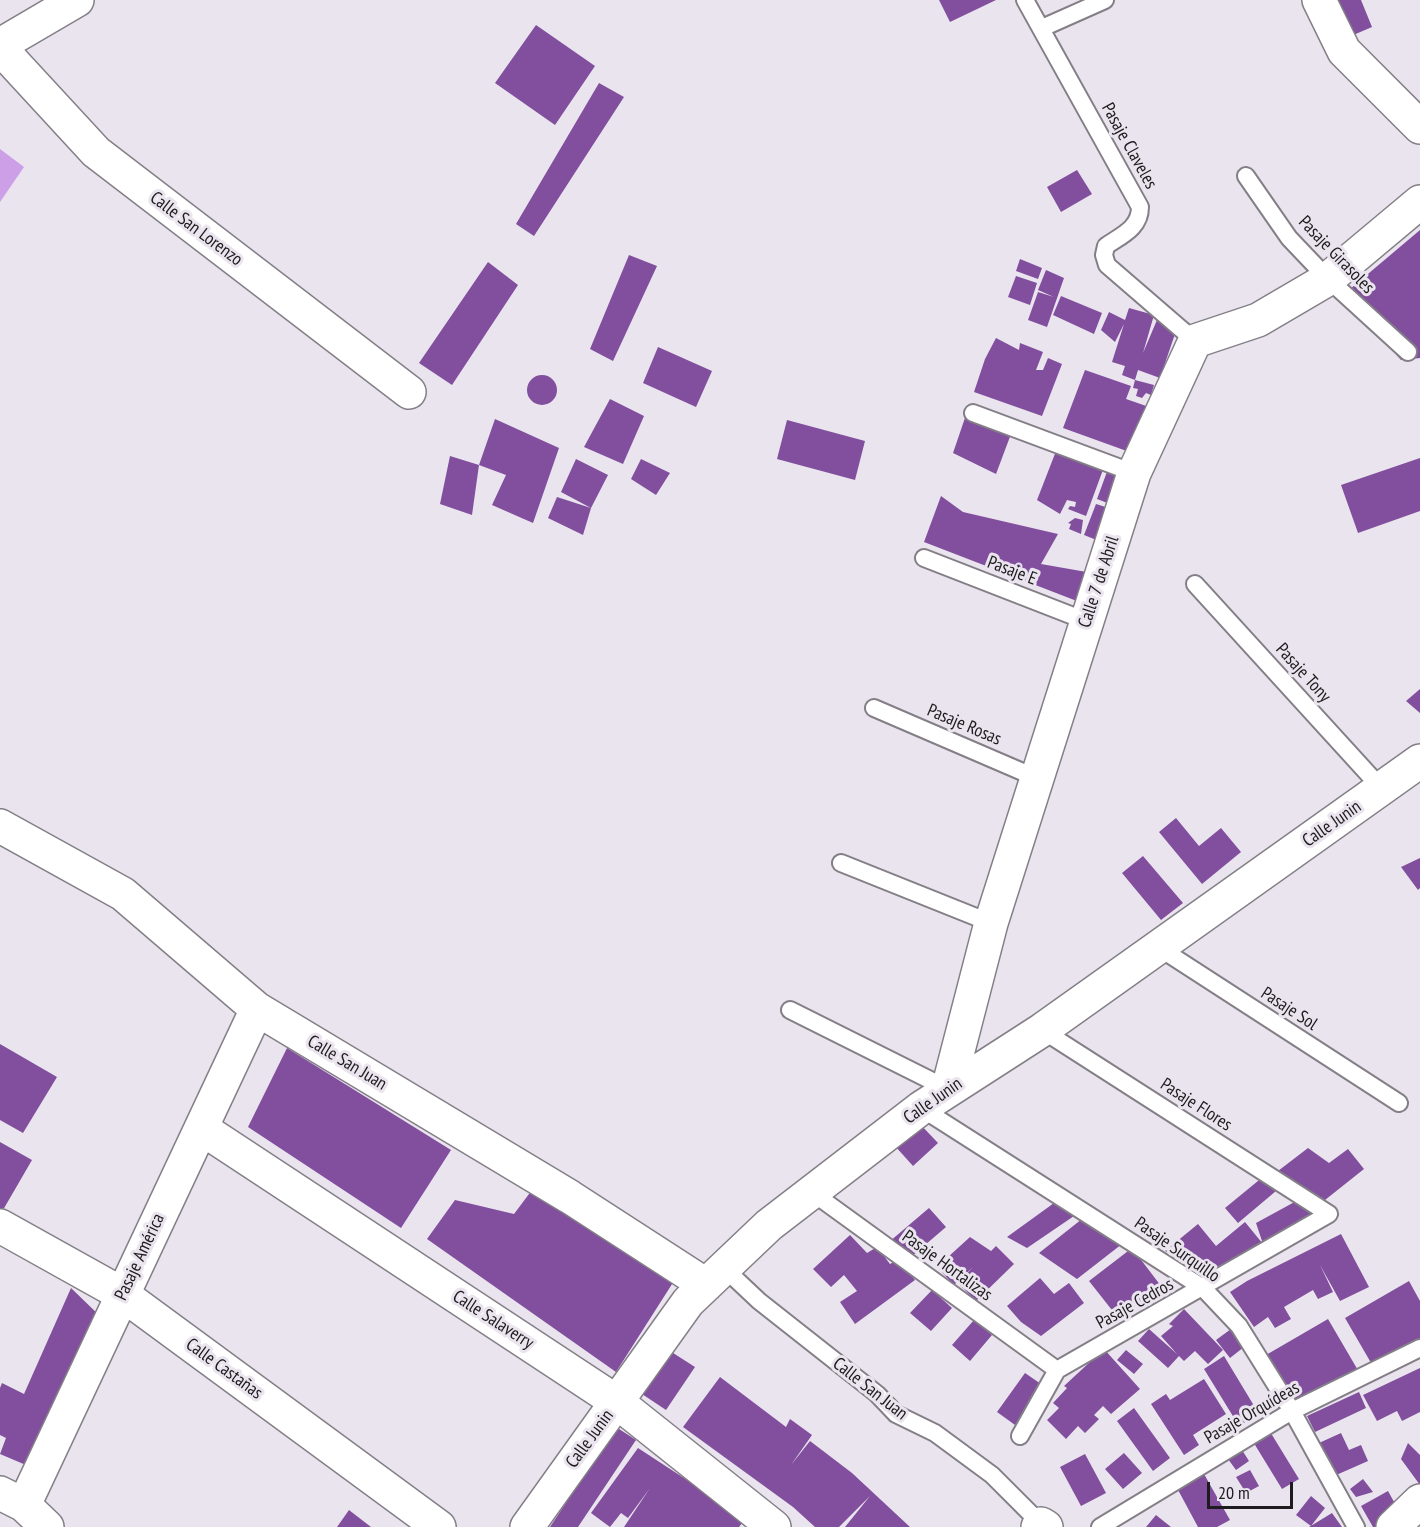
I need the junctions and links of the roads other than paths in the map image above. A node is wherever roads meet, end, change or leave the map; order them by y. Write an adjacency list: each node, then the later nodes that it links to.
1 (77, 0): 6 (street)
2 (1025, 0): 5 (lane, Pasaje Claveles)
3 (1105, 0): 5 (lane)
4 (1319, 0): 7 (street)
5 (1042, 28): 11 (lane, Pasaje Claveles)
6 (0, 46): 13 (street, Calle San Lorenzo)
7 (1420, 127)
8 (1246, 176): 10 (lane, Pasaje Girasoles)
9 (1420, 202): 10 (street)
10 (1328, 279): 11 (street); 12 (lane, Pasaje Girasoles)
11 (1194, 341): 15 (street, Calle 7 de Abril)
12 (1408, 352)
13 (409, 392)
14 (973, 413): 15 (lane)
15 (1134, 473): 18 (street, Calle 7 de Abril)
16 (924, 558): 18 (lane, Pasaje E)
17 (1195, 584): 22 (lane, Pasaje Tony)
18 (1086, 621): 21 (street, Calle 7 de Abril)
19 (874, 708): 21 (lane, Pasaje Rosas)
20 (1420, 761): 22 (street, Calle Junin)
21 (1039, 778): 25 (street, Calle 7 de Abril)
22 (1382, 789): 26 (street, Calle Junin)
23 (0, 826): 27 (street, Calle San Juan)
24 (841, 863): 25 (lane)
25 (991, 923): 30 (street, Calle 7 de Abril)
26 (1158, 947): 29 (street, Calle Junin); 31 (lane, Pasaje Sol)
27 (257, 1009): 33 (street, Pasaje América); 37 (street, Calle San Juan)
28 (790, 1010): 30 (lane)
29 (1042, 1030): 30 (street, Calle Junin); 35 (lane, Pasaje Flores)
30 (948, 1089): 32 (street, Calle Junin)
31 (1399, 1103)
32 (921, 1108): 34 (street, Calle Junin); 38 (lane, Pasaje Surquillo)
33 (201, 1128): 39 (street, Pasaje América); 42 (street, Calle Salaverry)
34 (813, 1193): 37 (street, Calle Junin); 41 (lane, Pasaje Hortalizas)
35 (1329, 1214): 38 (lane, Pasaje Cedros)
36 (0, 1226): 39 (street, Calle Castañas)
37 (715, 1276): 42 (street, Calle Junin); 48 (lane, Calle San Juan)
38 (1203, 1288): 41 (lane, Pasaje Cedros); 43 (lane, Pasaje Surquillo)
39 (122, 1294): 46 (street, Pasaje América); 49 (street, Calle Castañas)
40 (1420, 1348): 43 (lane, Pasaje Orquídeas)
41 (1057, 1370): 44 (lane)
42 (617, 1402): 50 (street, Calle Junin); 51 (street, Calle Salaverry)
43 (1292, 1411): 47 (lane, Pasaje Orquídeas); 52 (lane, Pasaje Surquillo)
44 (1020, 1436)
45 (1420, 1501): 53 (street)
46 (24, 1508)
47 (1104, 1524)
48 (1042, 1526)
49 (439, 1527)
50 (527, 1527)
51 (774, 1527)
52 (1356, 1527)
53 (1394, 1527)

